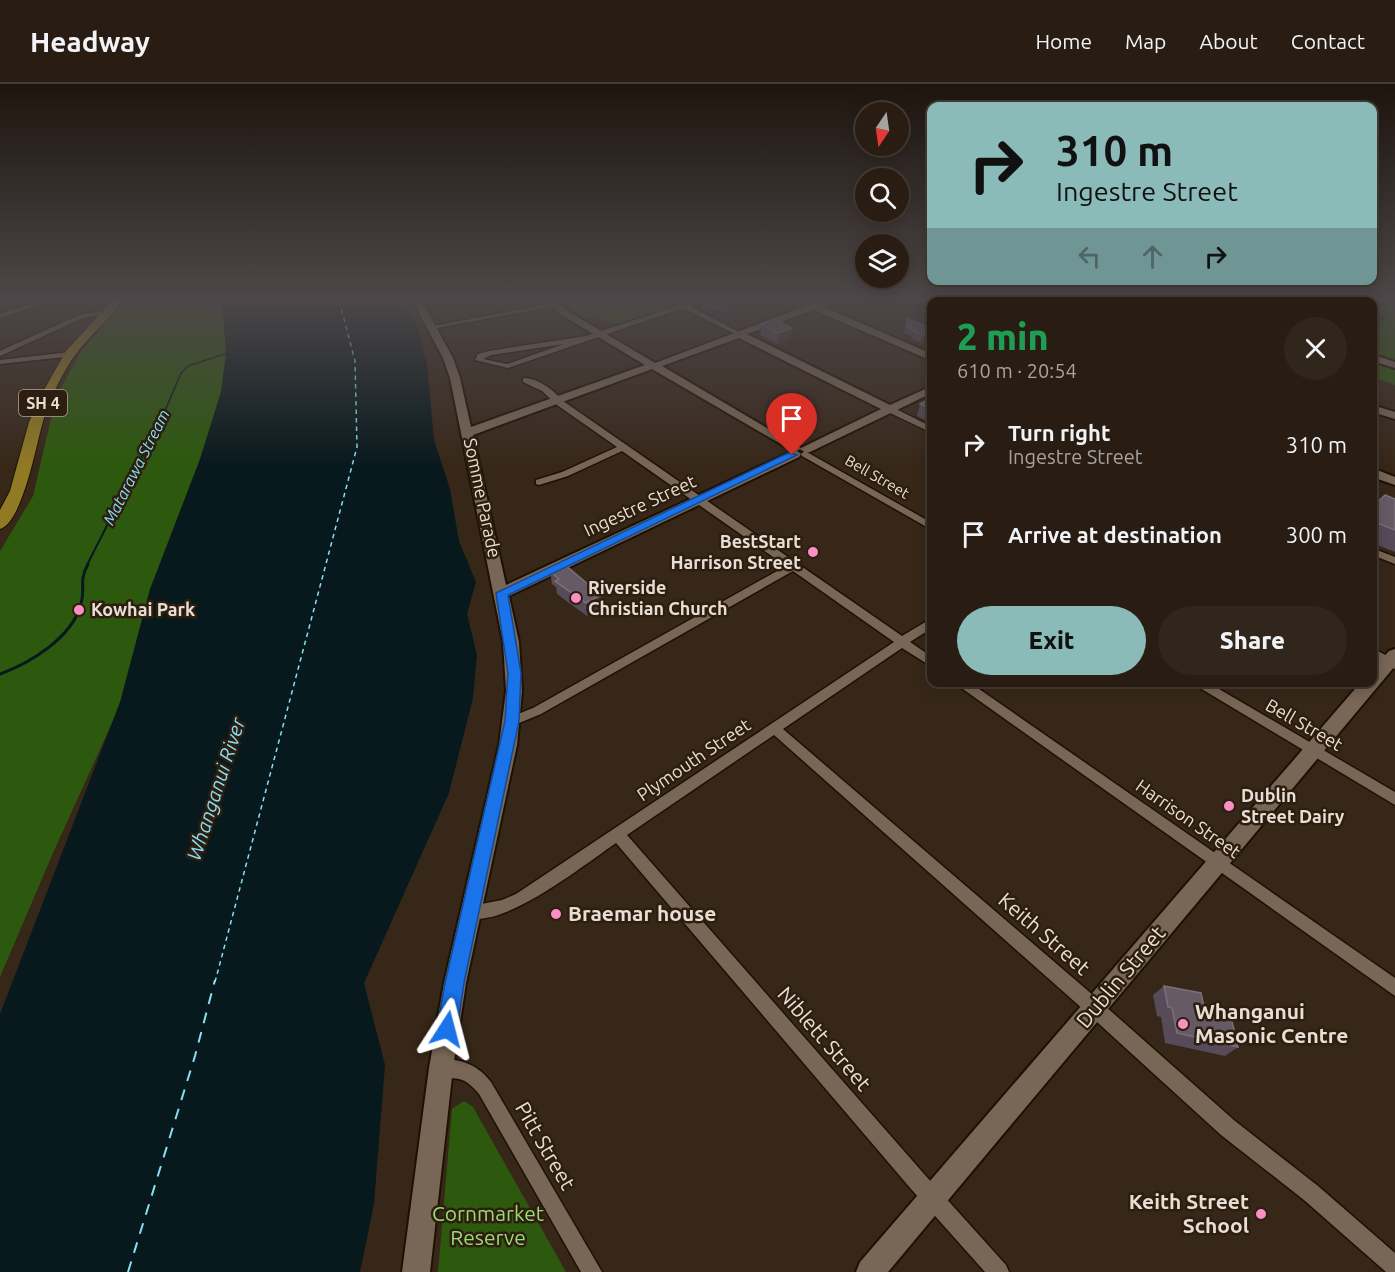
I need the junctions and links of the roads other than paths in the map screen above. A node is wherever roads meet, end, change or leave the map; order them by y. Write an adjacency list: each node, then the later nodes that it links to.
1 (57, 355): 10 (street)
2 (69, 355): 27 (main road, SH 4)
3 (446, 355): 20 (main road, Somme Parade)
4 (483, 355): 5 (street)
5 (538, 355)
6 (636, 355): 12 (main road, Bell Street)
7 (679, 355): 12 (main road)
8 (781, 355): 16 (main road)
9 (1377, 359): 11 (main road)
10 (0, 362)
11 (1395, 364)
12 (653, 365): 15 (main road); 22 (main road, Bell Street)
13 (526, 380): 15 (street)
14 (927, 391): 16 (main road, Ingestre Street)
15 (558, 400): 20 (main road); 21 (street)
16 (888, 409): 19 (street); 22 (main road, Ingestre Street)
17 (1377, 410): 18 (main road)
18 (1395, 416)
19 (927, 428)
20 (469, 432): 32 (main road, Somme Parade)
21 (623, 447): 25 (street); 26 (street)
22 (800, 451): 26 (main road, Ingestre Street); 28 (street, Bell Street)
23 (1377, 474): 24 (main road)
24 (1395, 481)
25 (539, 482)
26 (698, 500): 31 (street); 32 (main road, Ingestre Street)
27 (1, 521)
28 (927, 524)
29 (1377, 553): 30 (street)
30 (1395, 561)
31 (793, 566): 34 (street); 42 (street)
32 (502, 593): 42 (main road, Somme Parade)
33 (927, 625): 34 (street, Plymouth Street)
34 (901, 642): 36 (street); 43 (street, Plymouth Street)
35 (1377, 654): 37 (street)
36 (927, 660)
37 (1393, 660): 38 (main road, Dublin Street)
38 (1377, 677)
39 (966, 687): 47 (street, Harrison Street)
40 (1204, 687): 44 (street, Bell Street)
41 (1368, 687): 44 (main road, Dublin Street)
42 (512, 721): 48 (main road, Somme Parade)
43 (774, 728): 46 (street, Plymouth Street); 50 (street, Keith Street)
44 (1313, 751): 45 (street, Bell Street); 47 (main road, Dublin Street)
45 (1395, 799)
46 (617, 834): 48 (street, Plymouth Street); 52 (street, Niblett Street)
47 (1217, 863): 49 (street, Harrison Street); 50 (main road, Dublin Street)
48 (471, 912): 51 (main road, Somme Parade)
49 (1395, 988)
50 (1094, 1009): 52 (main road, Dublin Street); 53 (street, Keith Street)
51 (441, 1068): 54 (main road, Somme Parade); 55 (street, Pitt Street)
52 (933, 1198): 56 (main road, Dublin Street); 57 (street, Niblett Street)
53 (1395, 1266)
54 (416, 1272)
55 (592, 1272)
56 (870, 1272)
57 (999, 1272)

